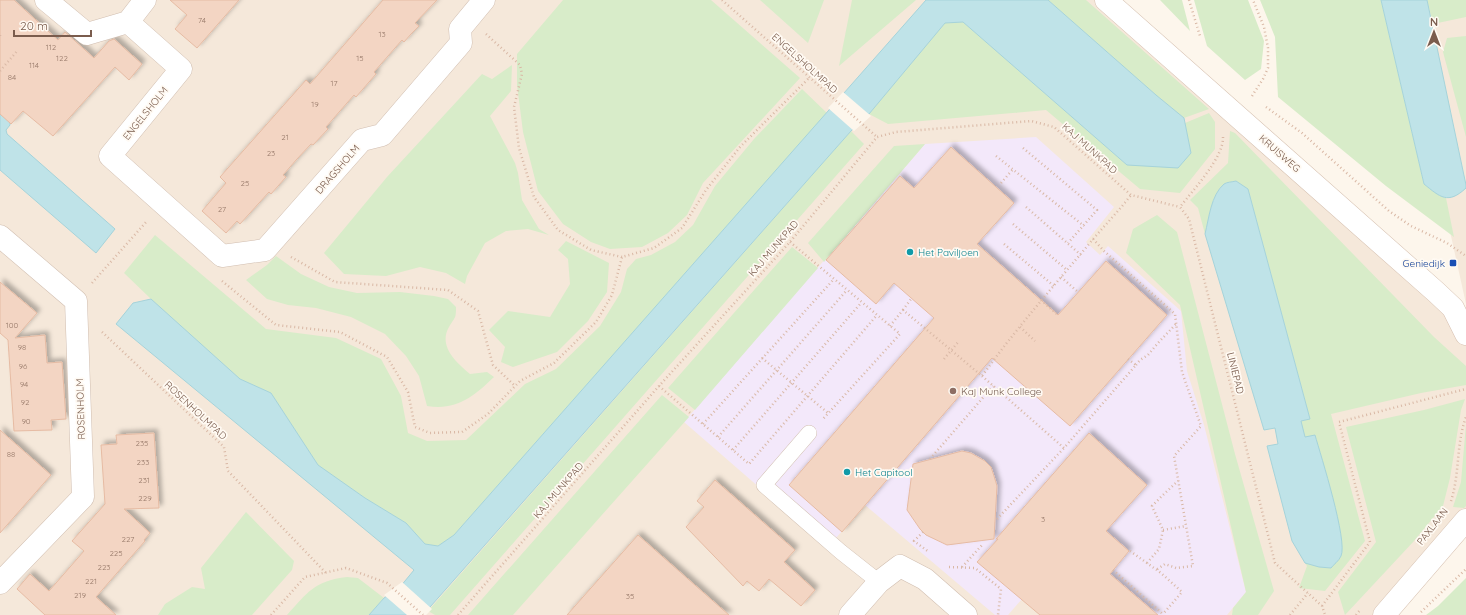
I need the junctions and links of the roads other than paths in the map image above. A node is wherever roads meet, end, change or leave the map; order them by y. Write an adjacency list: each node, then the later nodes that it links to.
1 (46, 0): 5 (street)
2 (145, 0): 5 (street)
3 (484, 0): 7 (street, DRAGSHOLM)
4 (1106, 0): 8 (street, KRUISWEG)
5 (128, 22): 7 (street, ENGELSHOLM)
6 (0, 236): 13 (street, ROSENHOLM)
7 (222, 256)
8 (1459, 311): 9 (street, KRUISWEG)
9 (1466, 334)
10 (809, 433): 12 (lane)
11 (1466, 520): 16 (street, PAXLAAN)
12 (879, 582): 14 (street); 15 (street)
13 (0, 583)
14 (850, 615)
15 (966, 615)
16 (1384, 615)

